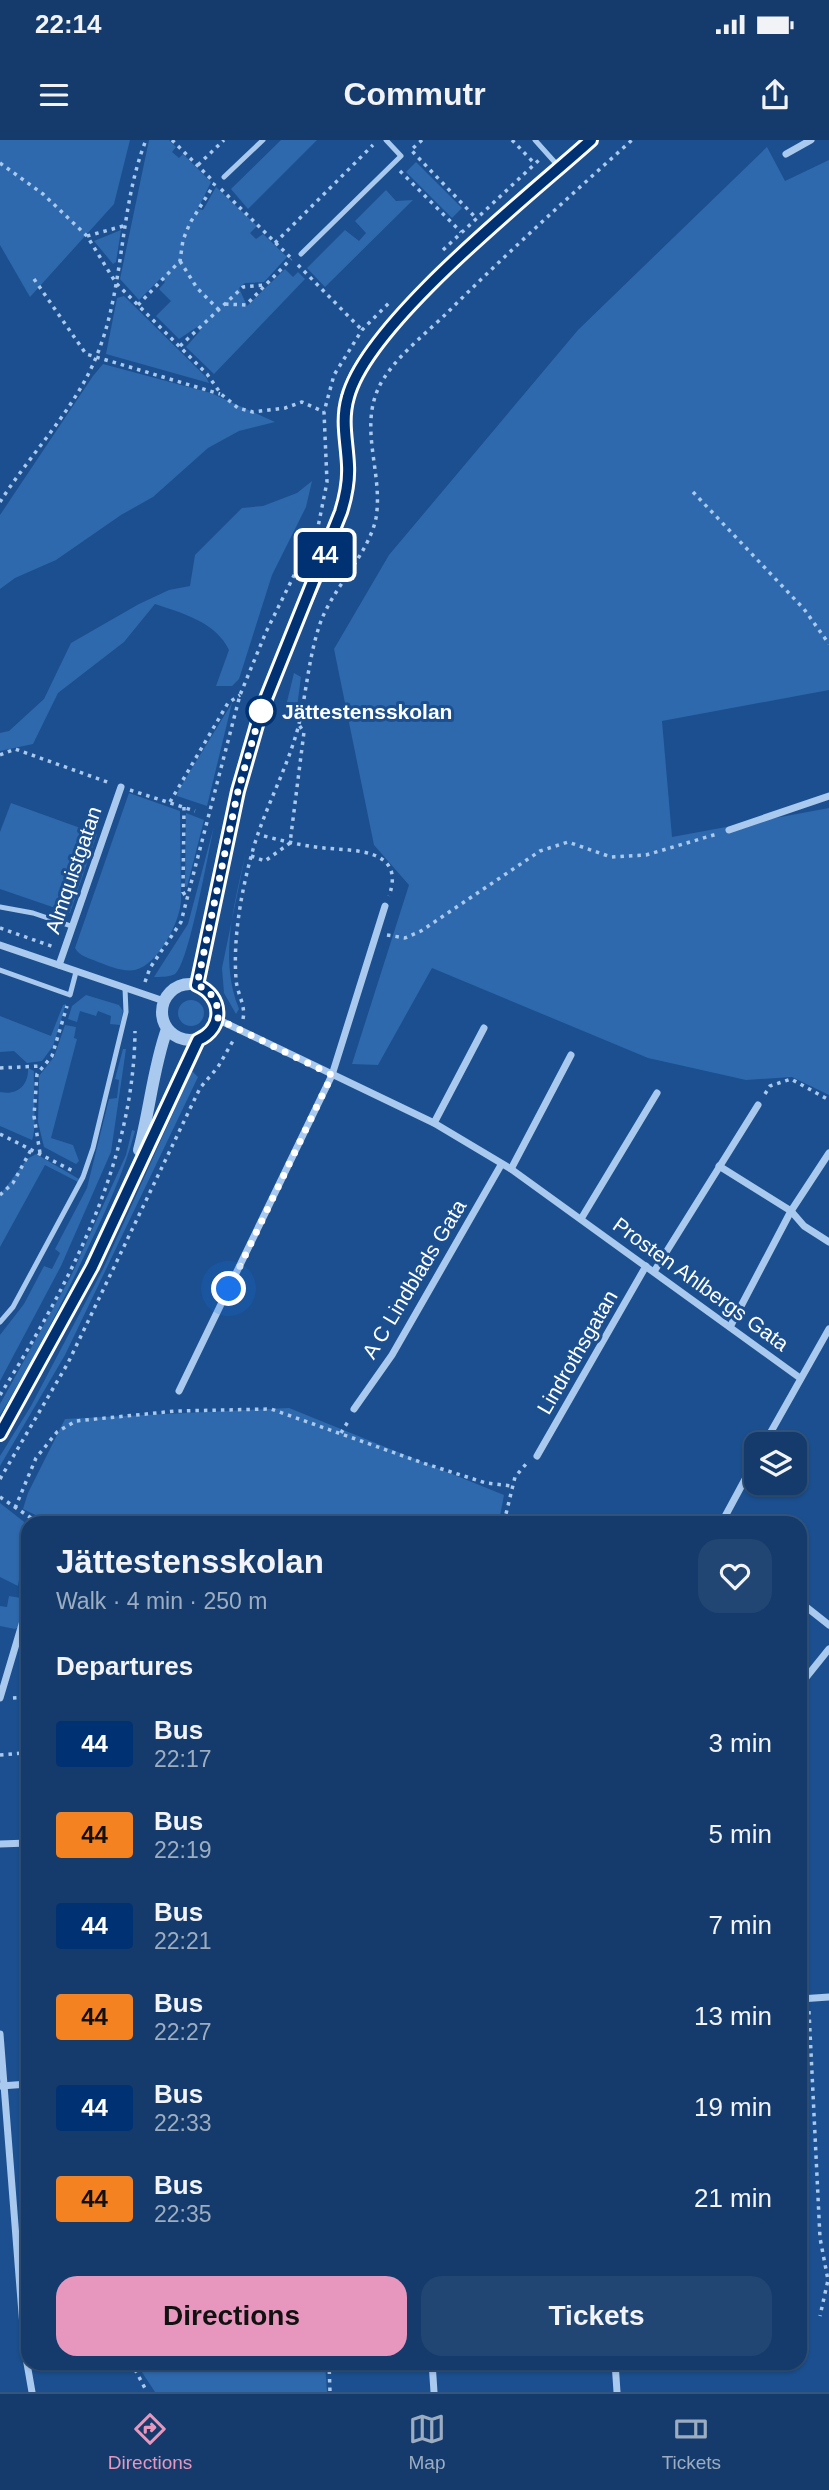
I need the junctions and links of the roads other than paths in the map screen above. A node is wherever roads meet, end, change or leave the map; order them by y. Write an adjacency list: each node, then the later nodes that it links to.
1 (263, 140): 8 (lane)
2 (386, 140): 9 (lane)
3 (536, 140): 7 (lane)
4 (591, 140): 7 (street)
5 (811, 140): 6 (street)
6 (786, 154)
7 (560, 167): 20 (street)
8 (224, 177)
9 (301, 254)
10 (121, 787): 15 (street, Almquistgatan)
11 (829, 796): 12 (street)
12 (729, 830)
13 (385, 906): 28 (street)
14 (0, 907): 15 (lane)
15 (71, 926): 17 (street, Almquistgatan)
16 (0, 945): 17 (street)
17 (59, 965): 19 (street)
18 (0, 970): 19 (lane)
19 (76, 972): 21 (street)
20 (197, 985): 22 (street); 23 (street)
21 (125, 988): 22 (street); 42 (lane)
22 (164, 1001): 25 (street)
23 (218, 1019): 26 (street); 28 (street, Prosten Ahlbergs Gata)
24 (484, 1028): 31 (street)
25 (167, 1029): 26 (street); 36 (street)
26 (198, 1040): 36 (street)
27 (570, 1055): 35 (street)
28 (332, 1075): 31 (street, Prosten Ahlbergs Gata); 46 (street)
29 (657, 1093): 38 (street, Prosten Ahlbergs Gata)
30 (758, 1105): 34 (street)
31 (434, 1124): 33 (street, Prosten Ahlbergs Gata)
32 (829, 1153): 37 (street)
33 (501, 1165): 35 (street, Prosten Ahlbergs Gata); 47 (street, A C Lindblads Gata)
34 (719, 1166): 37 (street); 41 (street)
35 (511, 1169): 38 (street, Prosten Ahlbergs Gata)
36 (132, 1177): 49 (street)
37 (791, 1211): 39 (street); 43 (street)
38 (581, 1219): 40 (street, Prosten Ahlbergs Gata)
39 (829, 1242)
40 (646, 1266): 41 (street, Prosten Ahlbergs Gata); 50 (street, Lindrothsgatan)
41 (654, 1270): 43 (street, Prosten Ahlbergs Gata)
42 (0, 1322)
43 (730, 1327): 45 (street, Prosten Ahlbergs Gata)
44 (829, 1329): 45 (street)
45 (800, 1378): 48 (street)
46 (179, 1391)
47 (354, 1409)
48 (771, 1432)
49 (0, 1434)
50 (537, 1456)
51 (744, 1481): 52 (street)
52 (725, 1516)
53 (807, 1608): 54 (street)
54 (829, 1625)
55 (21, 1628): 58 (street)
56 (829, 1649): 57 (street)
57 (807, 1676)
58 (0, 1698)
59 (21, 1843): 60 (street)
60 (0, 1844)
61 (829, 1997): 62 (street)
62 (807, 1998)
63 (0, 2034): 65 (street)
64 (21, 2085): 65 (street)
65 (2, 2086): 66 (street)
66 (21, 2306)
67 (28, 2370): 70 (street)
68 (433, 2370): 71 (street)
69 (616, 2370): 72 (street)
70 (32, 2392)
71 (434, 2392)
72 (617, 2392)

